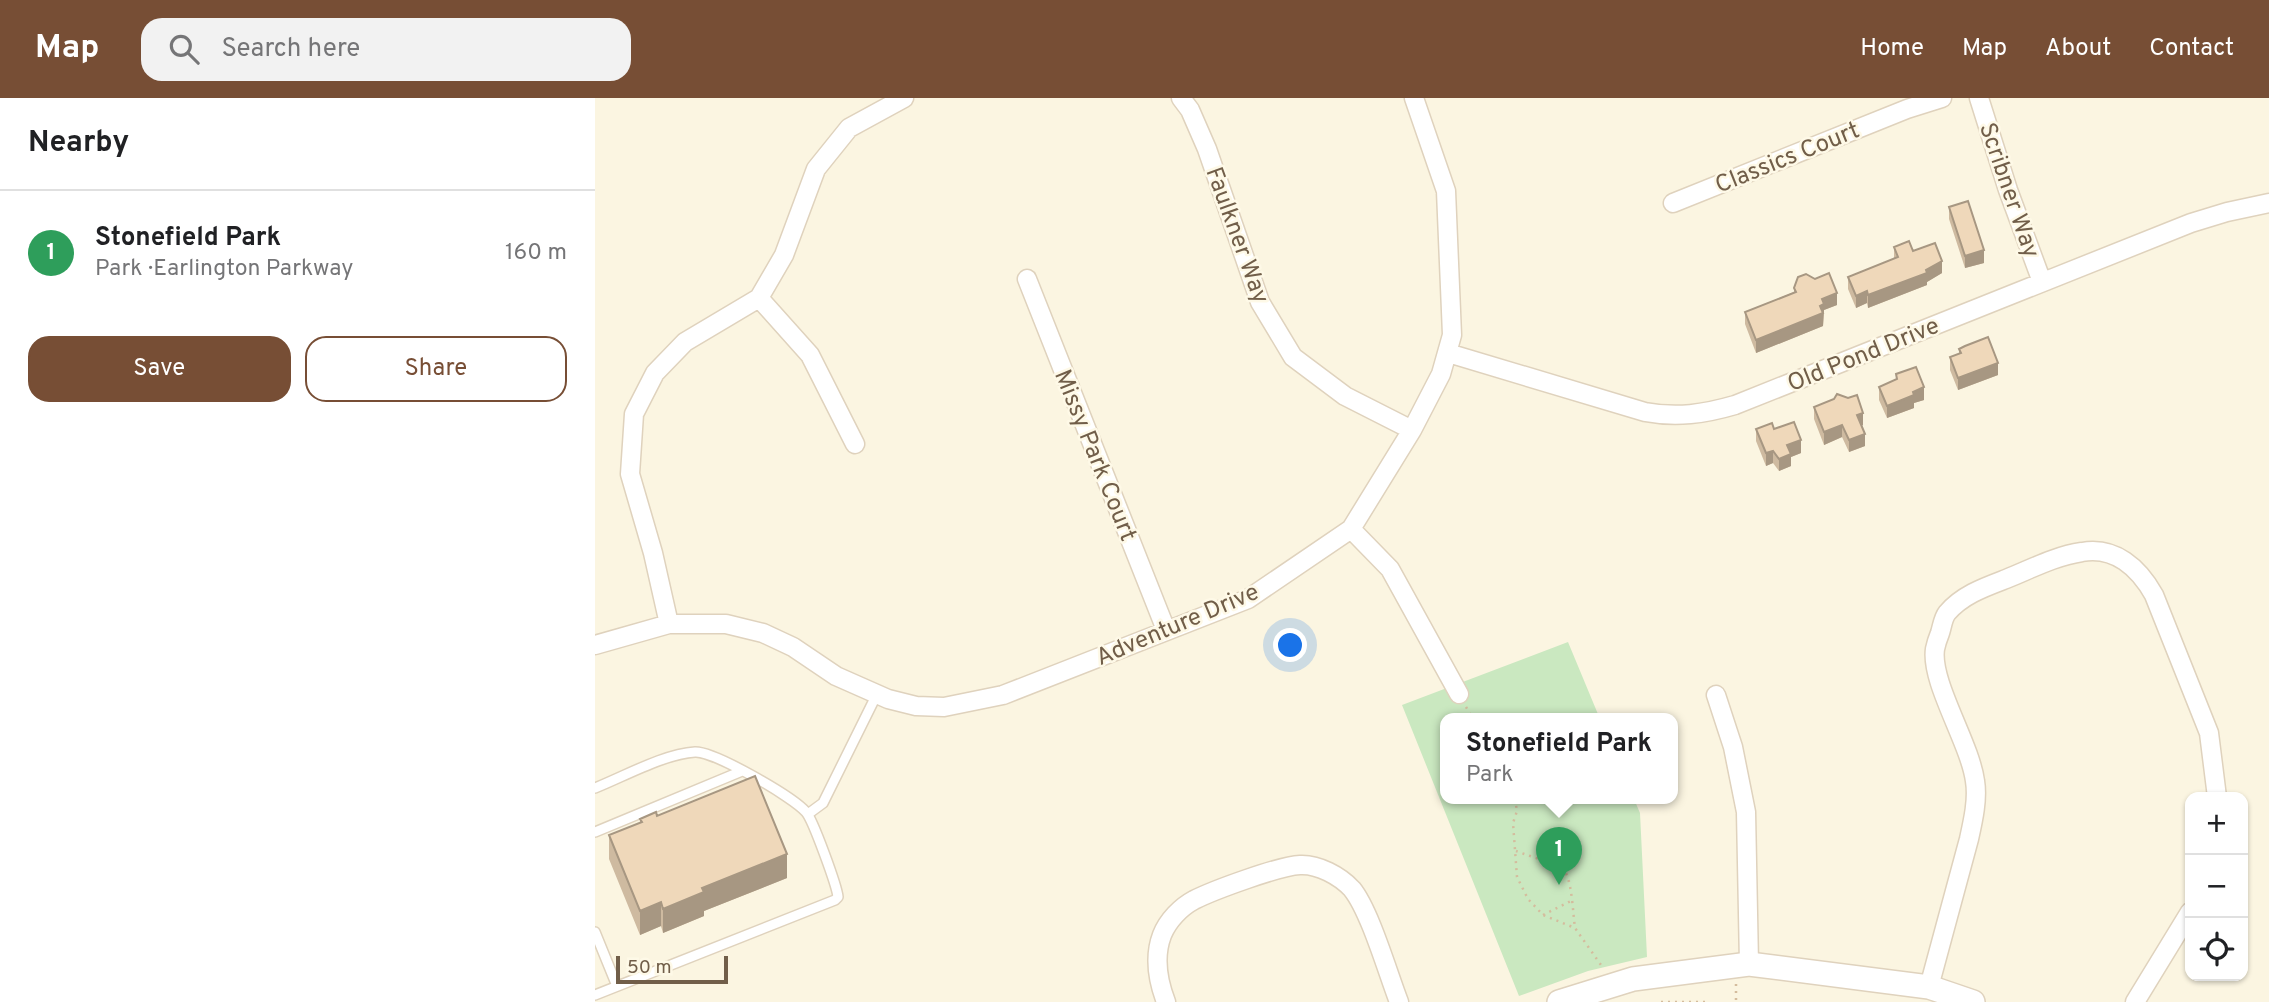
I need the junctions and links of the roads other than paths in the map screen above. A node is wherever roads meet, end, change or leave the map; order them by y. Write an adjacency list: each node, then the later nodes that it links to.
1 (904, 98): 10 (street)
2 (1181, 98): 12 (street, Faulkner Way)
3 (1414, 98): 11 (street, Adventure Drive)
4 (1942, 98): 7 (street, Classics Court)
5 (1979, 98): 9 (street, Scribner Way)
6 (2269, 203): 9 (street, Old Pond Drive)
7 (1673, 204)
8 (1027, 279): 16 (street, Missy Park Court)
9 (2042, 282): 11 (street, Old Pond Drive)
10 (758, 298): 13 (street); 15 (street)
11 (1448, 353): 12 (street, Adventure Drive)
12 (1412, 430): 14 (street, Adventure Drive)
13 (855, 444)
14 (1351, 529): 16 (street, Adventure Drive); 19 (street)
15 (670, 624): 17 (street, Adventure Drive); 18 (street, Adventure Drive)
16 (1166, 630): 18 (street, Adventure Drive)
17 (595, 645)
18 (877, 694): 24 (lane)
19 (1459, 694)
20 (1716, 695): 28 (street)
21 (742, 771): 22 (lane); 24 (lane); 25 (lane)
22 (595, 788)
23 (2216, 792): 30 (street)
24 (808, 814): 29 (lane)
25 (595, 832)
26 (2186, 918): 36 (street)
27 (595, 932): 29 (lane)
28 (1749, 964): 30 (street); 34 (street)
29 (617, 986): 31 (lane)
30 (1929, 987): 35 (street)
31 (595, 995)
32 (1166, 1002): 33 (street)
33 (1399, 1002)
34 (1559, 1002)
35 (1973, 1002)
36 (2134, 1002)

